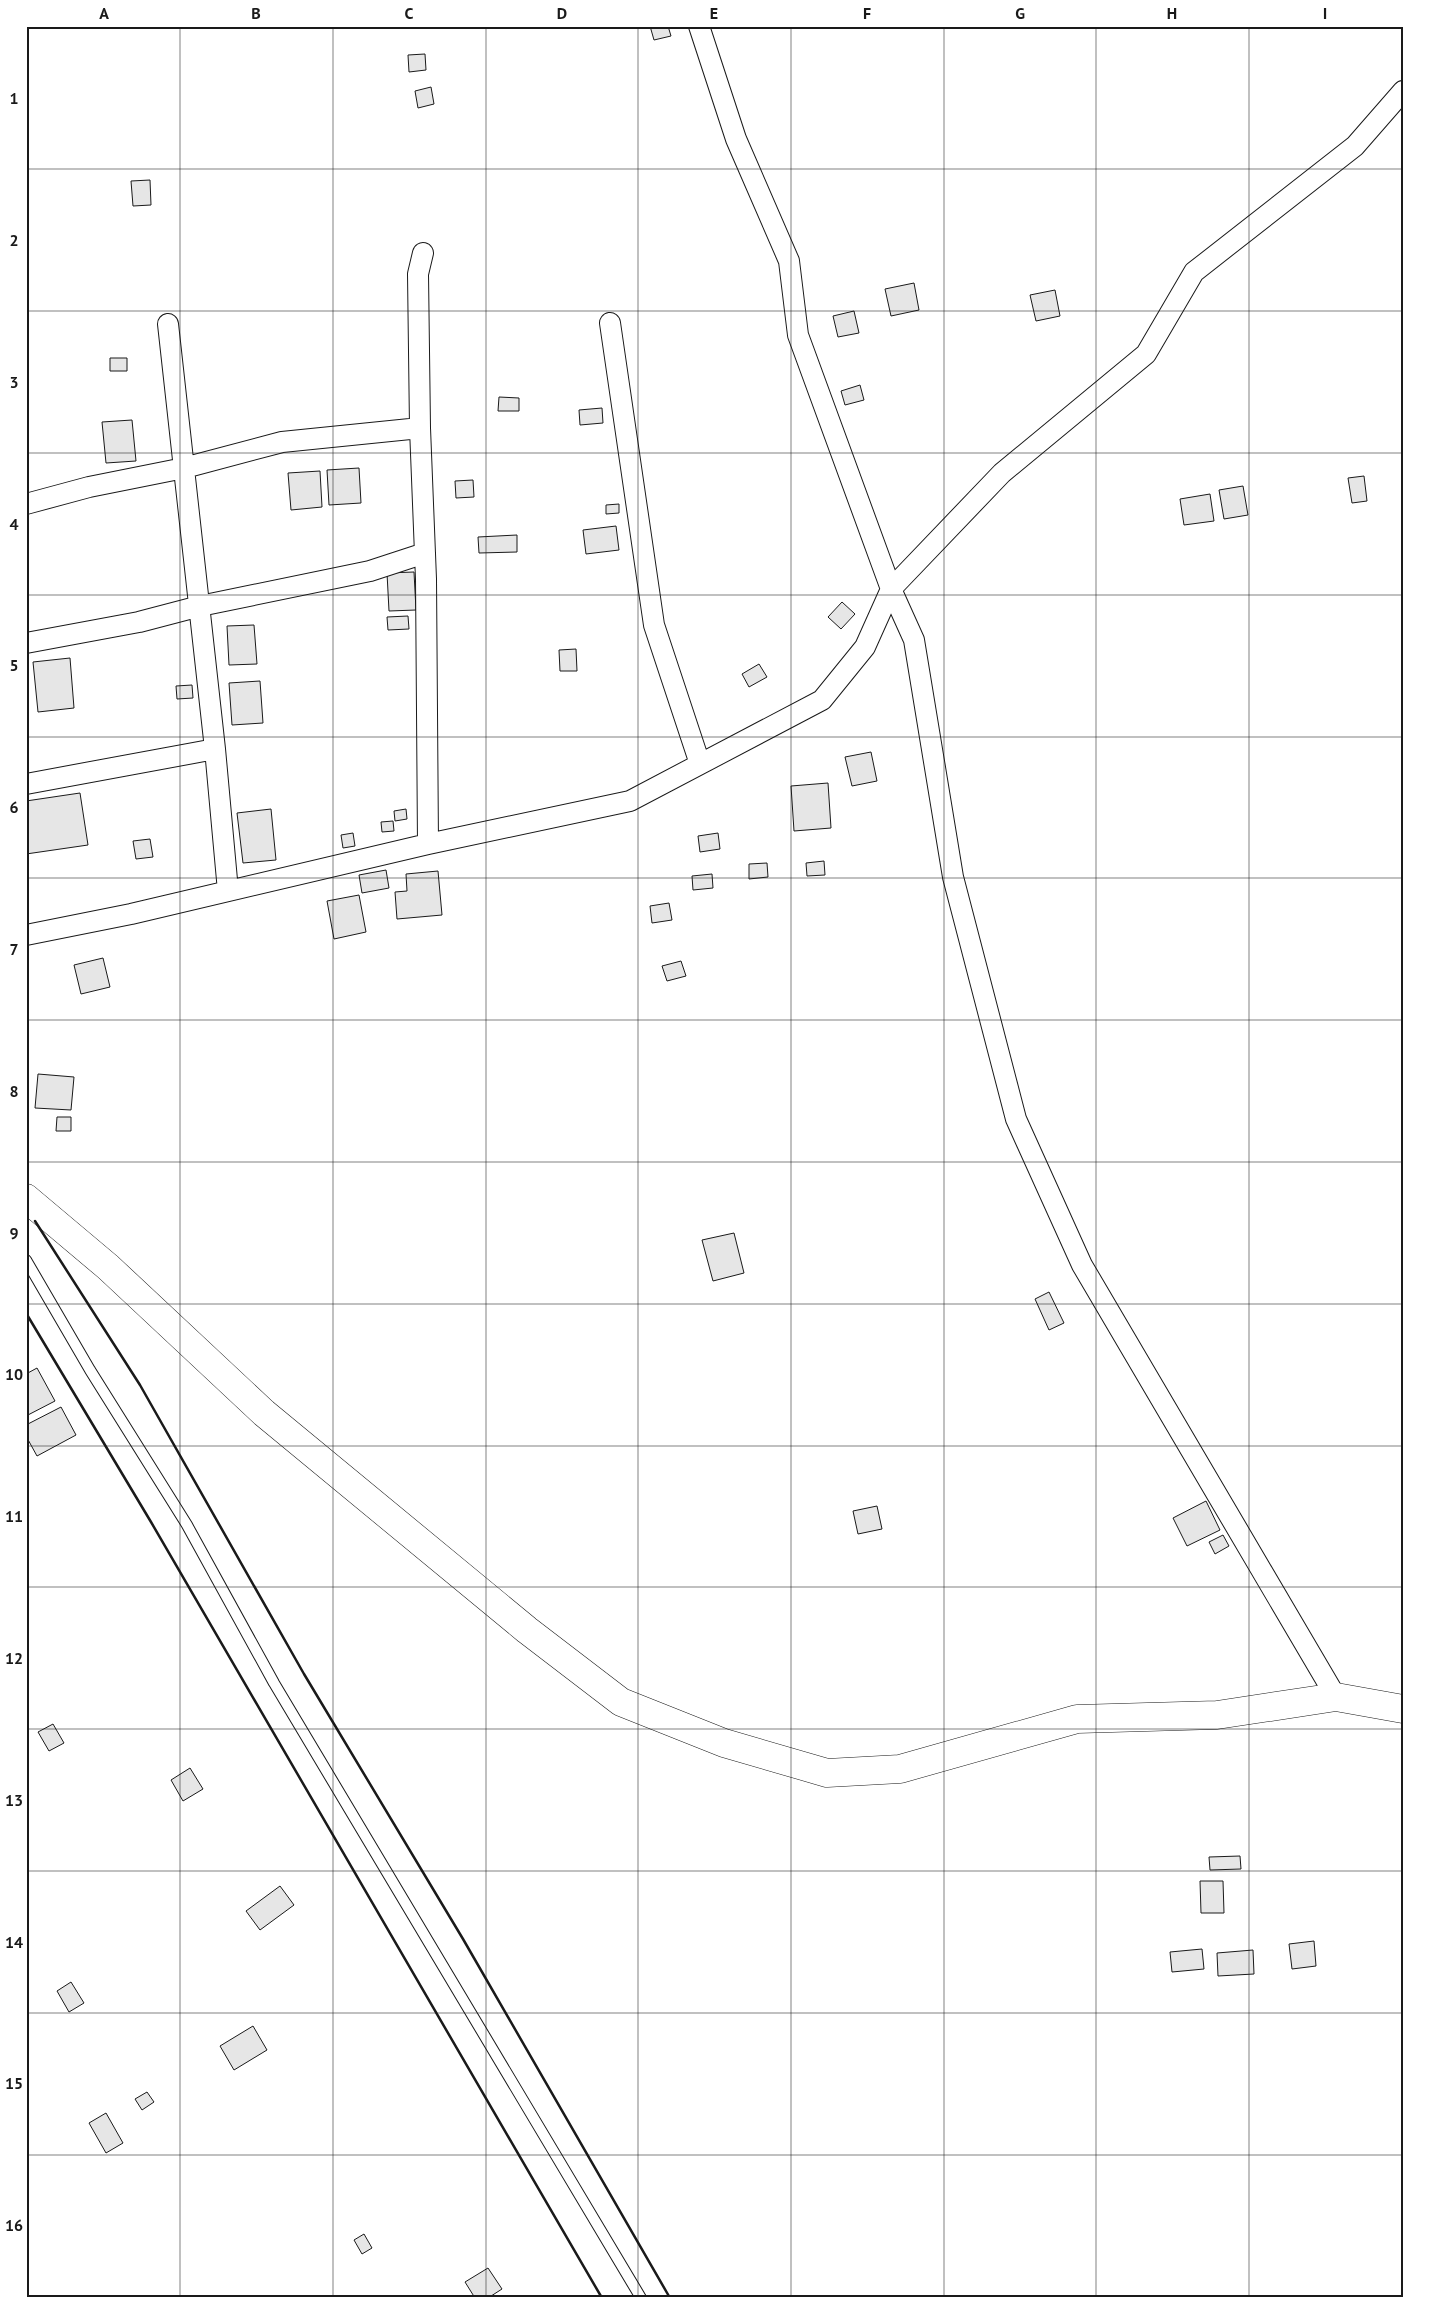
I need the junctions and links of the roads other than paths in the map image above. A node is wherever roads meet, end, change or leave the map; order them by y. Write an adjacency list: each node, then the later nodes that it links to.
1 (699, 26): 10 (street)
2 (1403, 91): 10 (street)
3 (423, 253): 6 (street)
4 (610, 323): 14 (street)
5 (168, 324): 7 (street)
6 (420, 428): 7 (street); 9 (street)
7 (184, 468): 8 (street); 11 (street)
8 (26, 504)
9 (425, 553): 11 (street); 16 (street)
10 (891, 589): 14 (street); 21 (street)
11 (200, 606): 12 (street); 13 (street)
12 (26, 643)
13 (216, 749): 15 (street); 17 (street)
14 (700, 764): 16 (street)
15 (26, 784)
16 (428, 844): 17 (street)
17 (228, 891): 18 (street)
18 (26, 935)
19 (26, 1198): 21 (street)
20 (26, 1260): 23 (lane)
21 (1336, 1697): 22 (street)
22 (1403, 1709)
23 (641, 2298)

